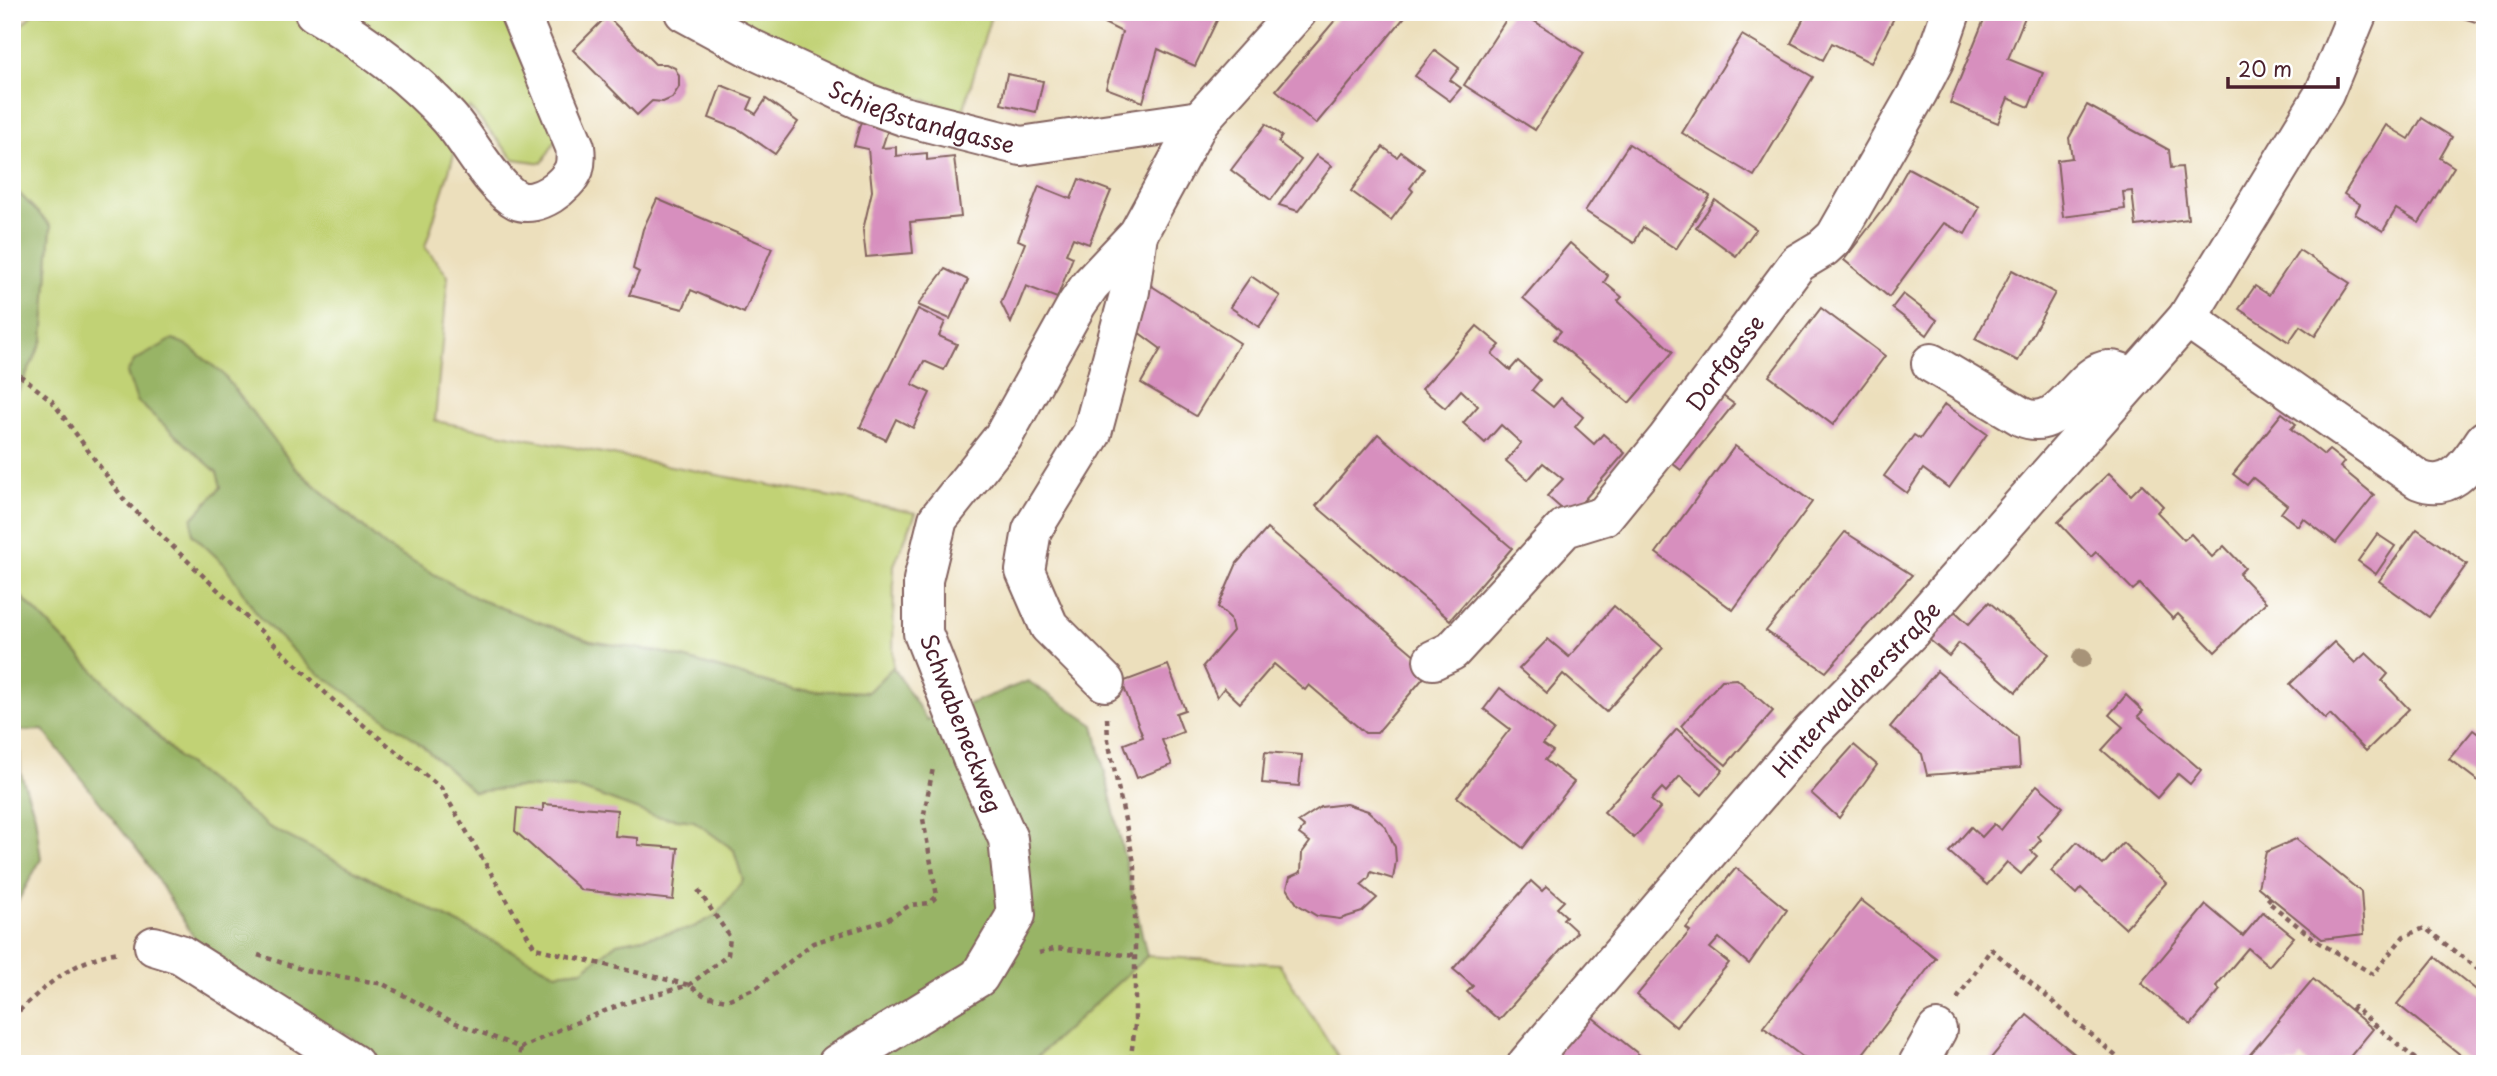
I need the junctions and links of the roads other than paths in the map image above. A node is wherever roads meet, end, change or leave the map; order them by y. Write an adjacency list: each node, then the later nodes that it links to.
1 (314, 12): 2 (street)
2 (520, 12)
3 (684, 12): 8 (street, Schießstandgasse)
4 (1297, 12): 8 (street)
5 (2358, 12): 10 (street, Hinterwaldnerstraße)
6 (1948, 19): 7 (street); 14 (street, Dorfgasse)
7 (1884, 110)
8 (1200, 120): 9 (street, Schwabeneckweg)
9 (1138, 234): 15 (street); 19 (street, Schwabeneckweg)
10 (2187, 318): 12 (street, Hinterwaldnerstraße); 13 (street)
11 (1931, 363): 12 (street)
12 (2134, 378): 20 (street, Hinterwaldnerstraße)
13 (2485, 440)
14 (1433, 660)
15 (1105, 682)
16 (154, 946): 18 (street)
17 (1937, 1030): 21 (street)
18 (354, 1064)
19 (837, 1064)
20 (1527, 1064)
21 (1917, 1064)

